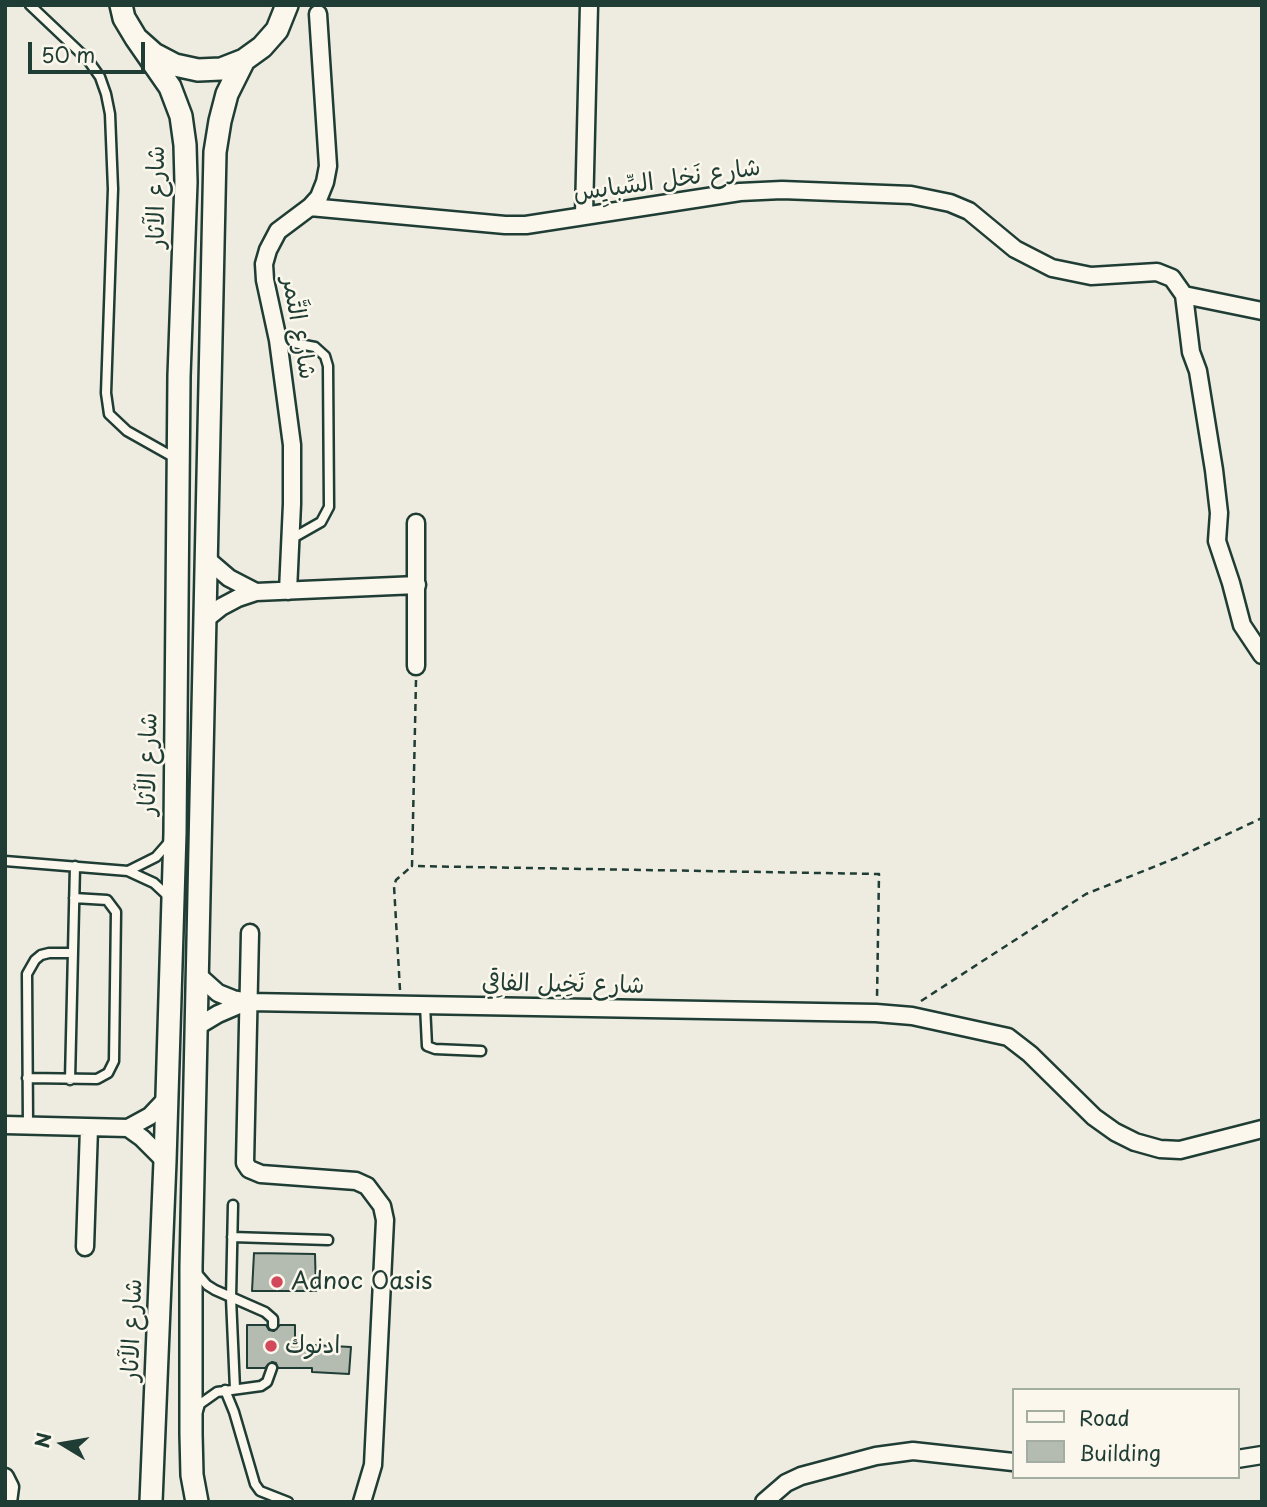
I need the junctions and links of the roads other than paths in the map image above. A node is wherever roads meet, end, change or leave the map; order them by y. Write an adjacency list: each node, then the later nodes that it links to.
1 (30, 5): 13 (lane)
2 (287, 5): 7 (street)
3 (589, 5): 9 (street)
4 (119, 9): 6 (street, شارع الآثار)
5 (318, 14): 8 (street, شارع التَّمر)
6 (136, 38): 7 (street); 13 (street, شارع الآثار)
7 (244, 61): 16 (street)
8 (310, 207): 9 (street, شارع نَخل السِّبايِس); 12 (street, شارع التَّمر)
9 (584, 214): 10 (street, شارع نَخل السِّبايِس)
10 (1184, 295): 11 (street); 21 (street)
11 (1262, 311)
12 (278, 340): 15 (street, شارع التَّمر); 15 (lane)
13 (178, 460): 23 (street, شارع الآثار)
14 (416, 523): 17 (street)
15 (291, 539): 18 (street, شارع التَّمر)
16 (208, 560): 19 (street); 20 (street)
17 (417, 585): 18 (street); 22 (street)
18 (288, 591): 19 (street)
19 (256, 592): 20 (street)
20 (205, 619): 31 (street)
21 (1262, 655)
22 (416, 666)
23 (175, 833): 26 (lane); 28 (street, شارع الآثار)
24 (5, 861): 25 (lane)
25 (75, 866): 26 (lane); 27 (lane)
26 (128, 871): 28 (lane)
27 (74, 898): 30 (lane); 37 (lane)
28 (172, 900): 38 (street, شارع الآثار)
29 (250, 933): 32 (street)
30 (73, 953): 36 (lane); 37 (lane)
31 (199, 976): 32 (street, شارع نَخِيل الفاقِي); 34 (street)
32 (249, 1002): 33 (street, شارع نَخِيل الفاقِي); 34 (street, شارع نَخِيل الفاقِي); 63 (street)
33 (425, 1005): 35 (lane); 43 (street, شارع نَخِيل الفاقِي)
34 (198, 1026): 49 (street)
35 (481, 1051)
36 (27, 1078): 37 (lane); 40 (lane)
37 (70, 1080)
38 (167, 1098): 42 (street); 44 (street, شارع الآثار)
39 (5, 1125): 40 (street)
40 (28, 1125): 41 (street)
41 (89, 1128): 42 (street); 48 (street)
42 (128, 1128): 44 (street)
43 (1262, 1129)
44 (165, 1161): 60 (street, شارع الآثار)
45 (233, 1205): 46 (lane)
46 (232, 1237): 47 (lane); 50 (lane)
47 (328, 1240)
48 (85, 1247)
49 (191, 1266): 50 (lane); 54 (street)
50 (232, 1298): 51 (lane); 53 (lane)
51 (273, 1325)
52 (272, 1368): 53 (lane)
53 (230, 1390): 54 (lane); 62 (lane)
54 (191, 1434): 61 (street)
55 (1262, 1455): 56 (street)
56 (1239, 1459)
57 (1012, 1462): 64 (street)
58 (5, 1477): 59 (street)
59 (8, 1502)
60 (151, 1502)
61 (197, 1502)
62 (288, 1502)
63 (362, 1502)
64 (764, 1502)

